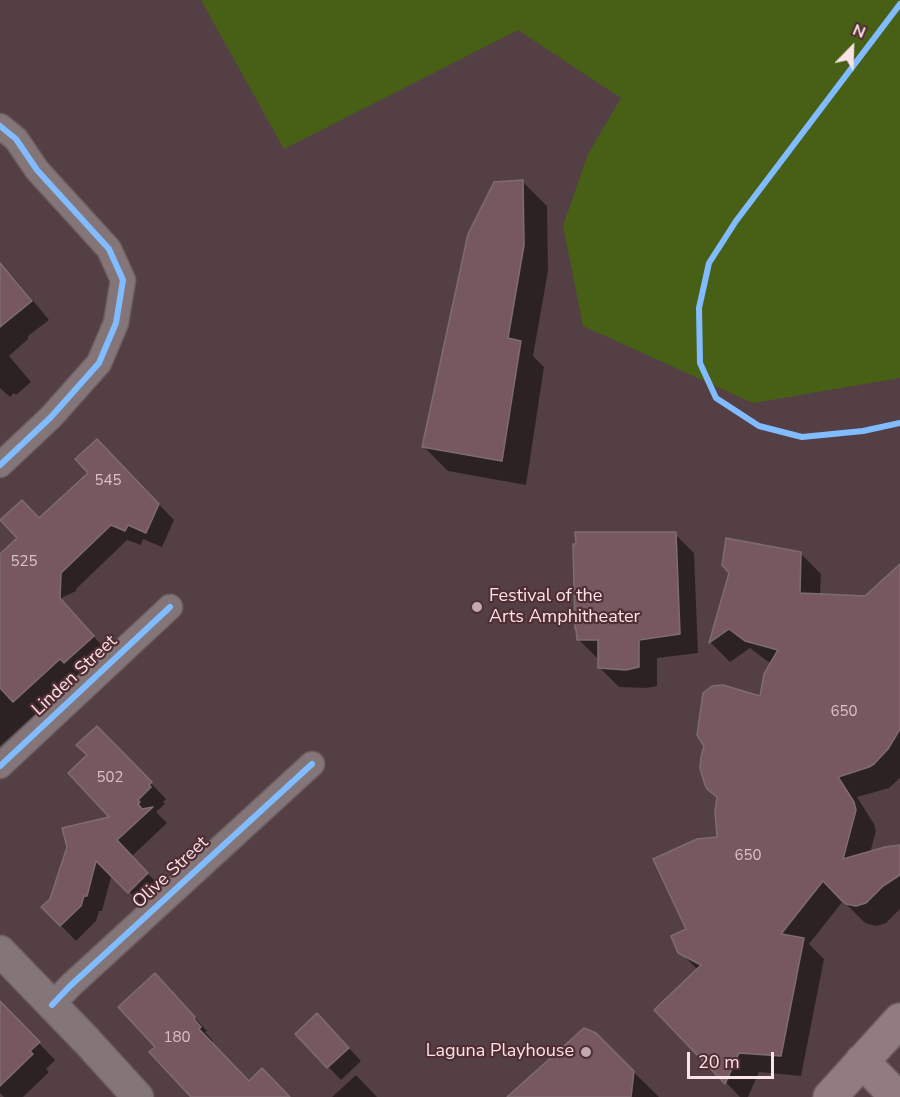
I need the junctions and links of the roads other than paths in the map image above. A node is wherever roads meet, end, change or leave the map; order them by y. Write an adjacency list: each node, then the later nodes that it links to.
1 (0, 126): 2 (street)
2 (0, 465)
3 (170, 607): 5 (street, Linden Street)
4 (312, 764): 7 (street, Olive Street)
5 (0, 766)
6 (0, 951): 7 (street)
7 (52, 1005): 10 (street)
8 (900, 1020): 9 (main road)
9 (862, 1062): 11 (main road); 12 (main road)
10 (138, 1097)
11 (830, 1097)
12 (897, 1097)

